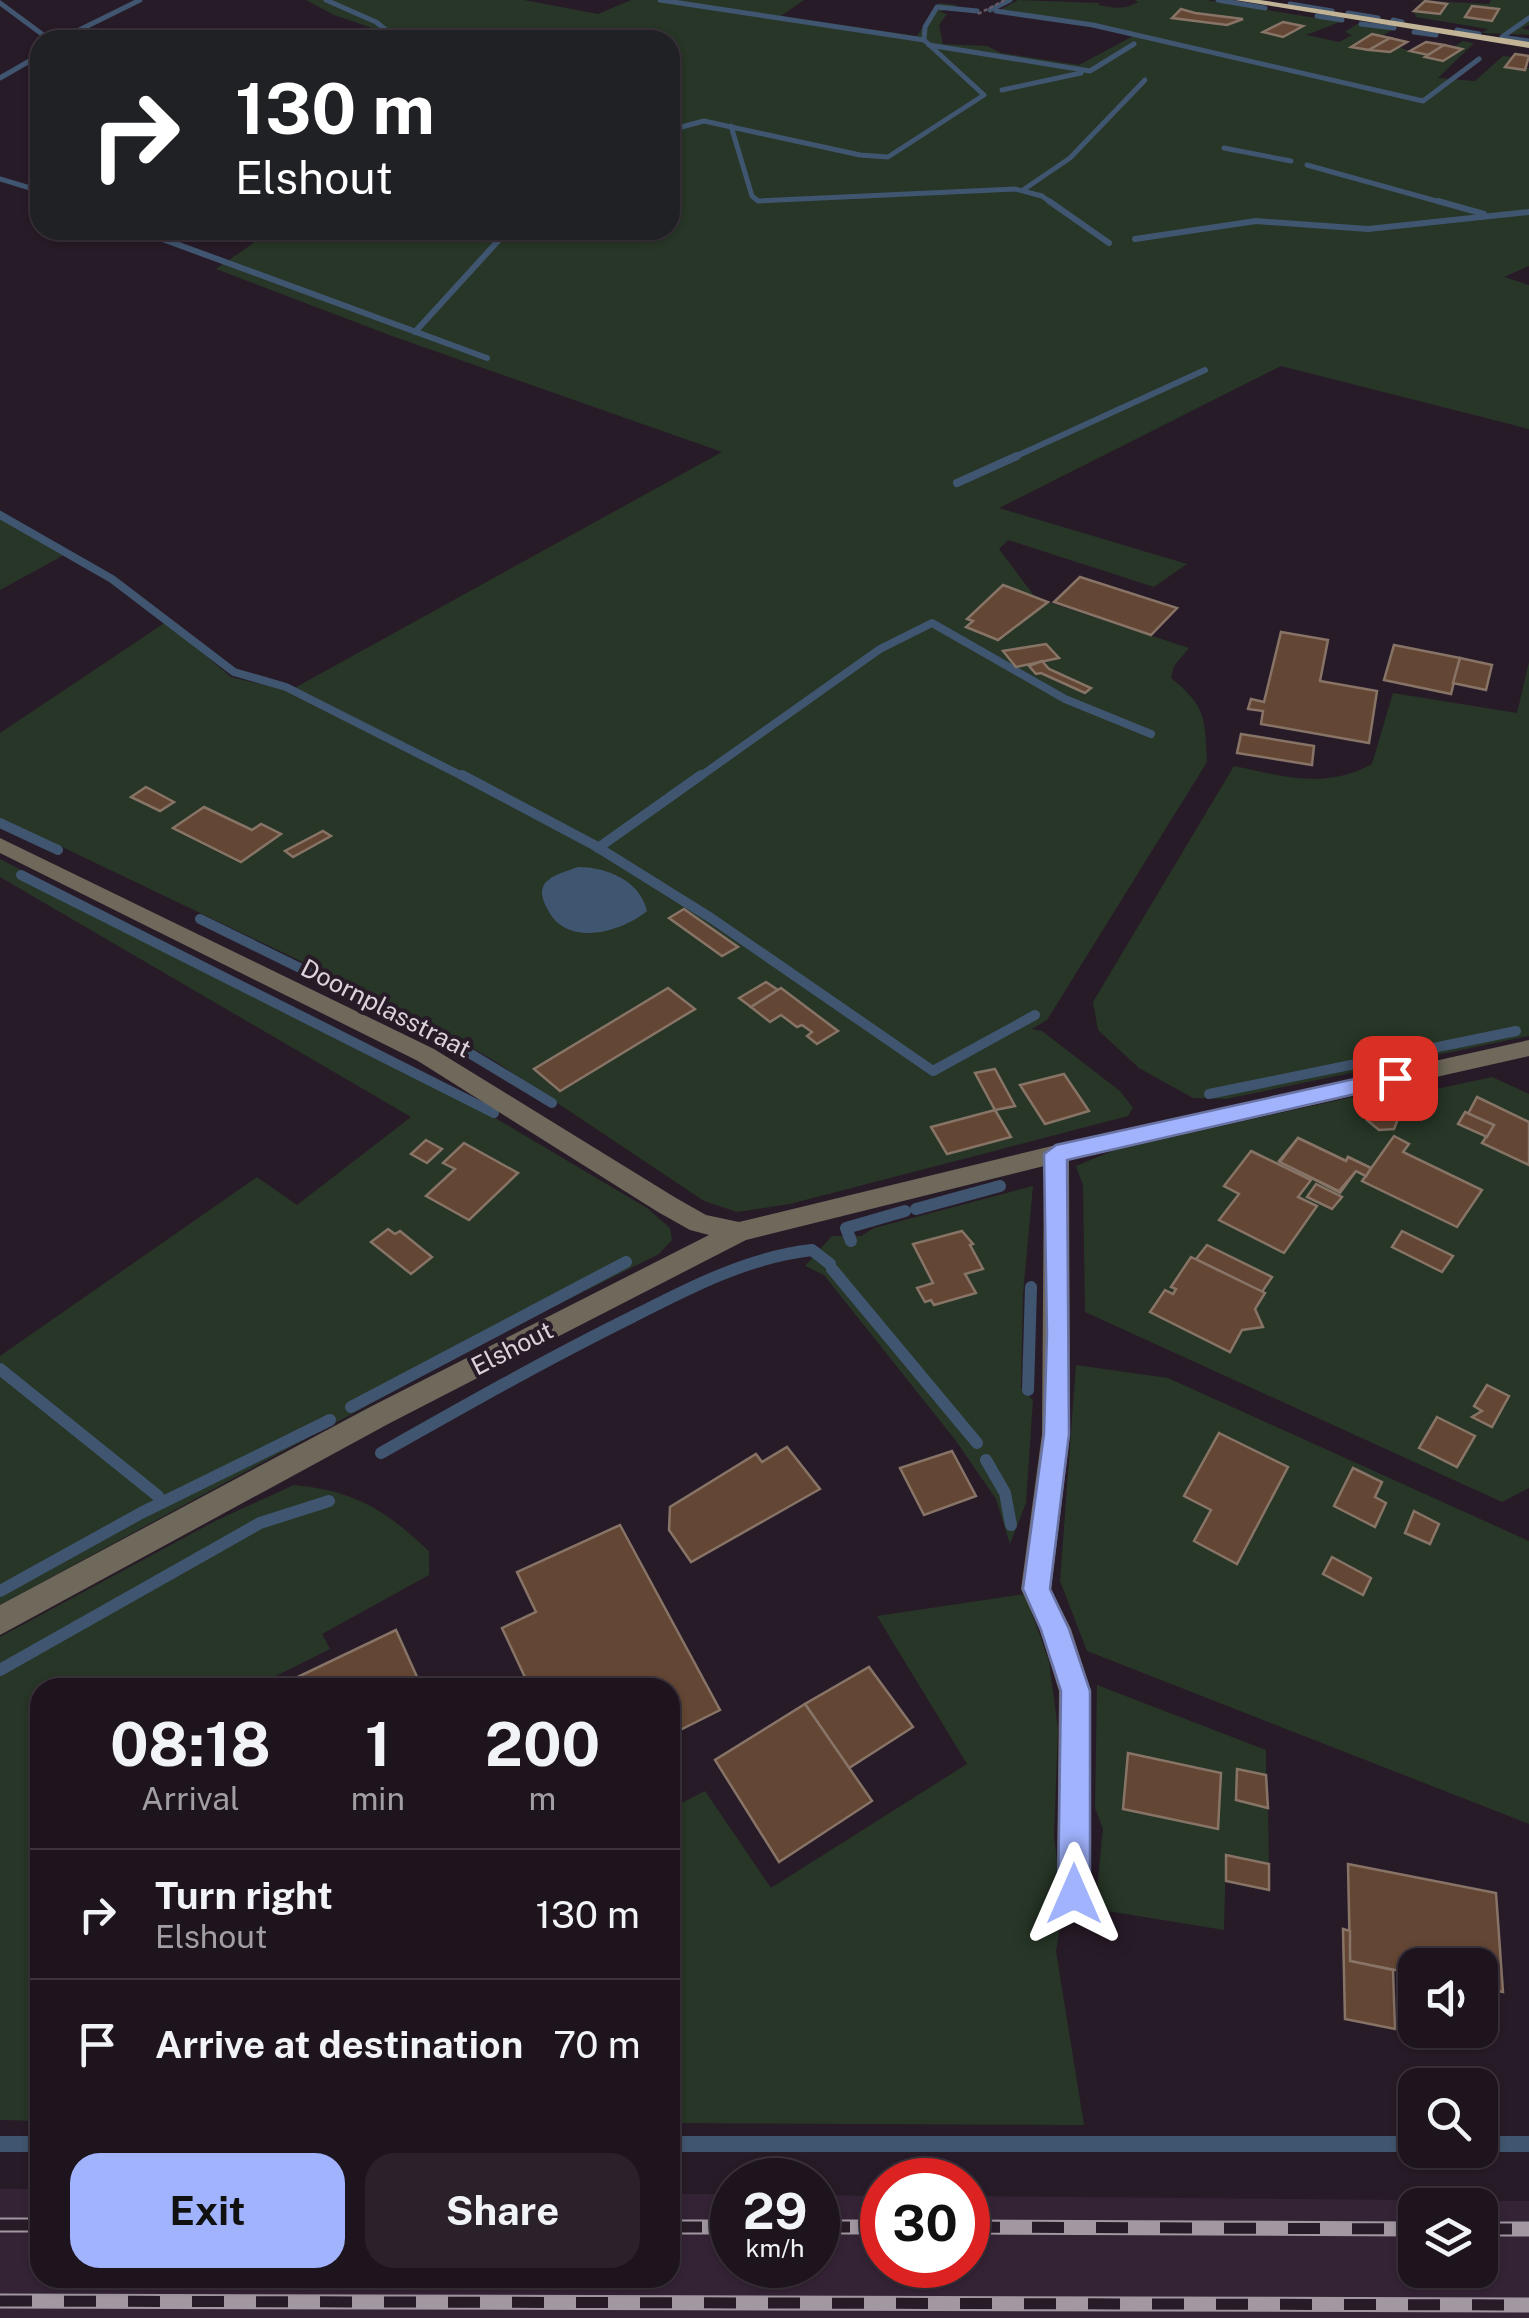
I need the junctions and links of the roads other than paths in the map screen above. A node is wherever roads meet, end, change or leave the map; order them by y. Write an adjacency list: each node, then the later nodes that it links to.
1 (1240, 0): 2 (main road)
2 (1529, 44)
3 (0, 845): 6 (street, Doornplasstraat)
4 (1529, 1048): 5 (street, Elshout)
5 (1056, 1154): 6 (street, Elshout); 8 (street)
6 (739, 1232): 7 (street, Elshout)
7 (0, 1620)
8 (1074, 1894)

